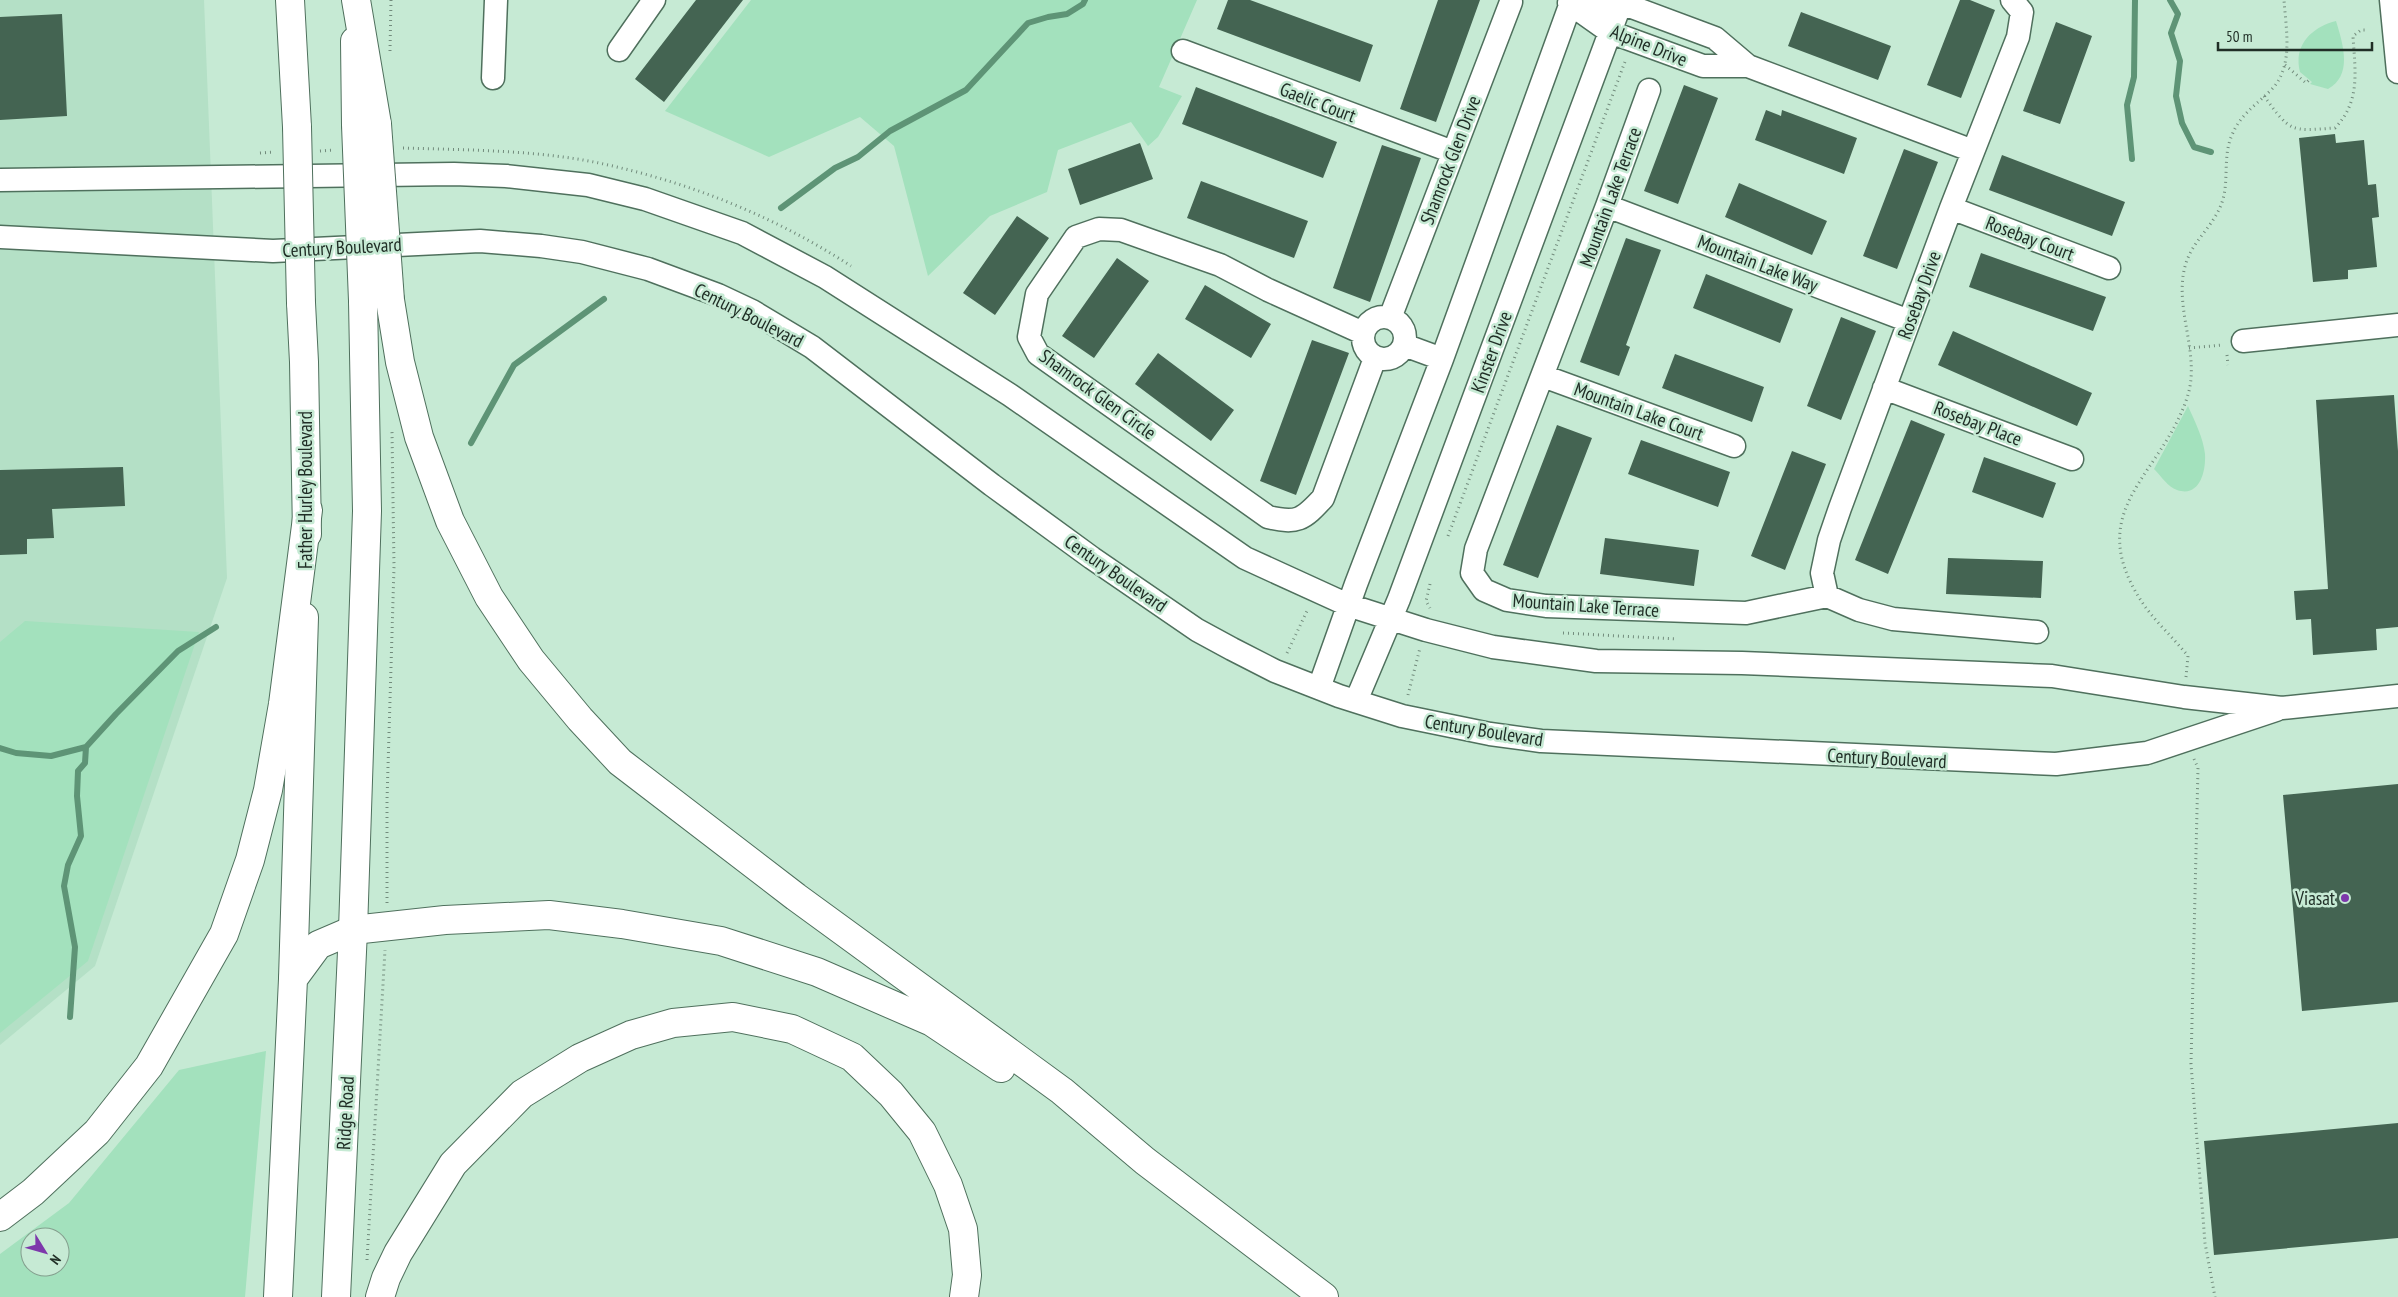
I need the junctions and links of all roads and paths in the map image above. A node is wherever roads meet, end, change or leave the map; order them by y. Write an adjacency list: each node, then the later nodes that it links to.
1 (290, 0): 44 (main road, Father Hurley Boulevard, bridge)
2 (355, 0): 29 (main road, bridge)
3 (496, 0): 18 (street)
4 (654, 0): 13 (street)
5 (2012, 0): 22 (street, Rosebay Drive)
6 (2284, 0): 15 (path)
7 (2391, 0): 17 (street)
8 (1516, 1): 23 (street, Shamrock Glen Drive)
9 (1568, 1): 10 (street, Alpine Drive); 12 (street, Alpine Drive); 38 (street)
10 (1622, 2): 12 (street, Kinster Drive); 16 (street, Alpine Drive)
11 (2365, 30): 21 (path)
12 (1620, 35): 16 (street, Alpine Drive); 45 (path); 51 (street, Kinster Drive)
13 (619, 50)
14 (1183, 51): 23 (street, Gaelic Court)
15 (2285, 65): 19 (path); 21 (path)
16 (1748, 66): 22 (street, Alpine Drive)
17 (2398, 72)
18 (493, 78)
19 (2309, 80)
20 (1649, 90): 25 (street, Mountain Lake Terrace)
21 (2264, 96): 36 (path)
22 (1973, 151): 26 (street, Rosebay Drive)
23 (1453, 152): 30 (street, Shamrock Glen Drive)
24 (0, 180): 47 (street, Century Boulevard)
25 (1607, 206): 31 (street, Mountain Lake Way); 39 (street, Mountain Lake Terrace)
26 (1951, 208): 28 (street, Rosebay Court); 31 (street, Rosebay Drive)
27 (0, 236): 55 (street, Century Boulevard)
28 (2109, 268)
29 (377, 300): 64 (main road); 67 (main road)
30 (1390, 318): 33 (street); 35 (street)
31 (1909, 321): 40 (street, Rosebay Drive)
32 (2398, 325): 34 (street)
33 (1363, 333): 37 (street); 37 (street, Shamrock Glen Circle)
34 (2234, 343): 36 (path)
35 (1404, 345): 37 (street); 38 (street)
36 (2189, 348): 57 (path)
37 (1375, 358)
38 (1442, 360): 49 (street)
39 (1543, 376): 42 (street, Mountain Lake Court); 48 (street, Mountain Lake Terrace)
40 (1884, 388): 43 (street, Rosebay Place); 48 (street, Rosebay Drive)
41 (392, 431): 63 (path)
42 (1734, 446)
43 (2072, 459)
44 (308, 510): 66 (main road, Father Hurley Boulevard); 68 (main road)
45 (1447, 538)
46 (1433, 575): 50 (path)
47 (1314, 591): 49 (street, Century Boulevard); 55 (path)
48 (1827, 596): 52 (street)
49 (1348, 605): 51 (street, Century Boulevard); 56 (street)
50 (1431, 617): 51 (street, Century Boulevard); 57 (street, Century Boulevard); 61 (path)
51 (1391, 619): 59 (street, Kinster Drive)
52 (2037, 632)
53 (1562, 633): 54 (path)
54 (1682, 639)
55 (1275, 671): 56 (street, Century Boulevard)
56 (1319, 688): 59 (street, Century Boulevard)
57 (2184, 696): 60 (street, Century Boulevard)
58 (2398, 696): 60 (street, Century Boulevard)
59 (1356, 701): 61 (street, Century Boulevard)
60 (2282, 708): 62 (street, Century Boulevard)
61 (1402, 716): 62 (street, Century Boulevard)
62 (2186, 741): 75 (path)
63 (387, 904)
64 (354, 930): 66 (main road); 67 (main road); 71 (main road, Ridge Road)
65 (386, 942): 69 (path)
66 (293, 979): 70 (main road)
67 (1145, 1161): 74 (main road)
68 (0, 1217)
69 (367, 1261)
70 (278, 1297)
71 (336, 1297)
72 (380, 1297): 73 (main road)
73 (964, 1297)
74 (1324, 1297)
75 (2215, 1297)

